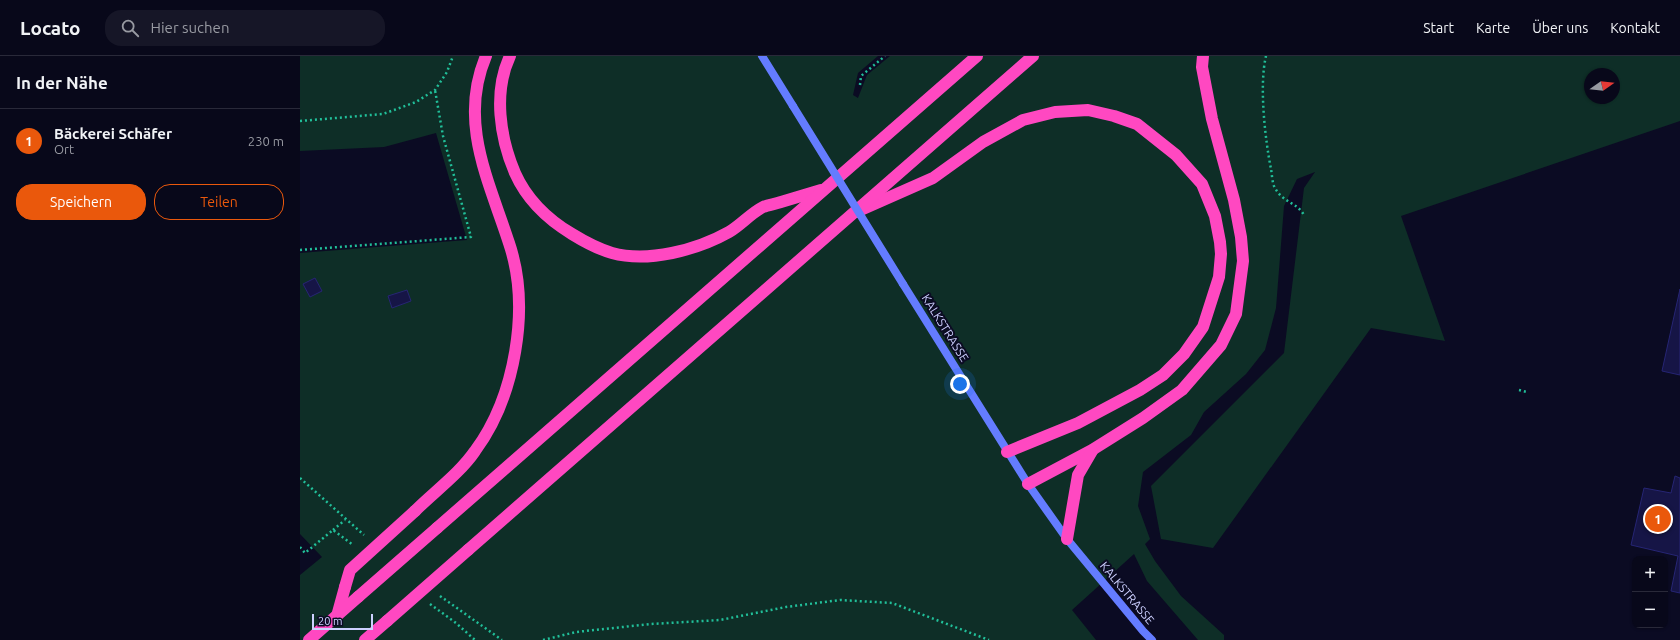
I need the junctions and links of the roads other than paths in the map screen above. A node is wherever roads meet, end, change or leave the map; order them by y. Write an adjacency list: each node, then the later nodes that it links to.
1 (486, 56): 13 (highway, bridge)
2 (510, 56): 7 (highway)
3 (762, 56): 10 (main road, KALKSTRASSE, bridge)
4 (977, 56): 7 (highway)
5 (1034, 56): 8 (highway)
6 (1203, 56): 9 (highway)
7 (824, 189): 13 (highway, bridge)
8 (856, 212): 10 (highway); 15 (highway, bridge)
9 (1092, 450): 11 (highway); 12 (highway)
10 (1007, 452): 11 (main road, KALKSTRASSE)
11 (1028, 484): 12 (main road, KALKSTRASSE)
12 (1067, 539): 16 (main road, KALKSTRASSE)
13 (337, 616): 14 (highway)
14 (309, 640)
15 (365, 640)
16 (1152, 640)

